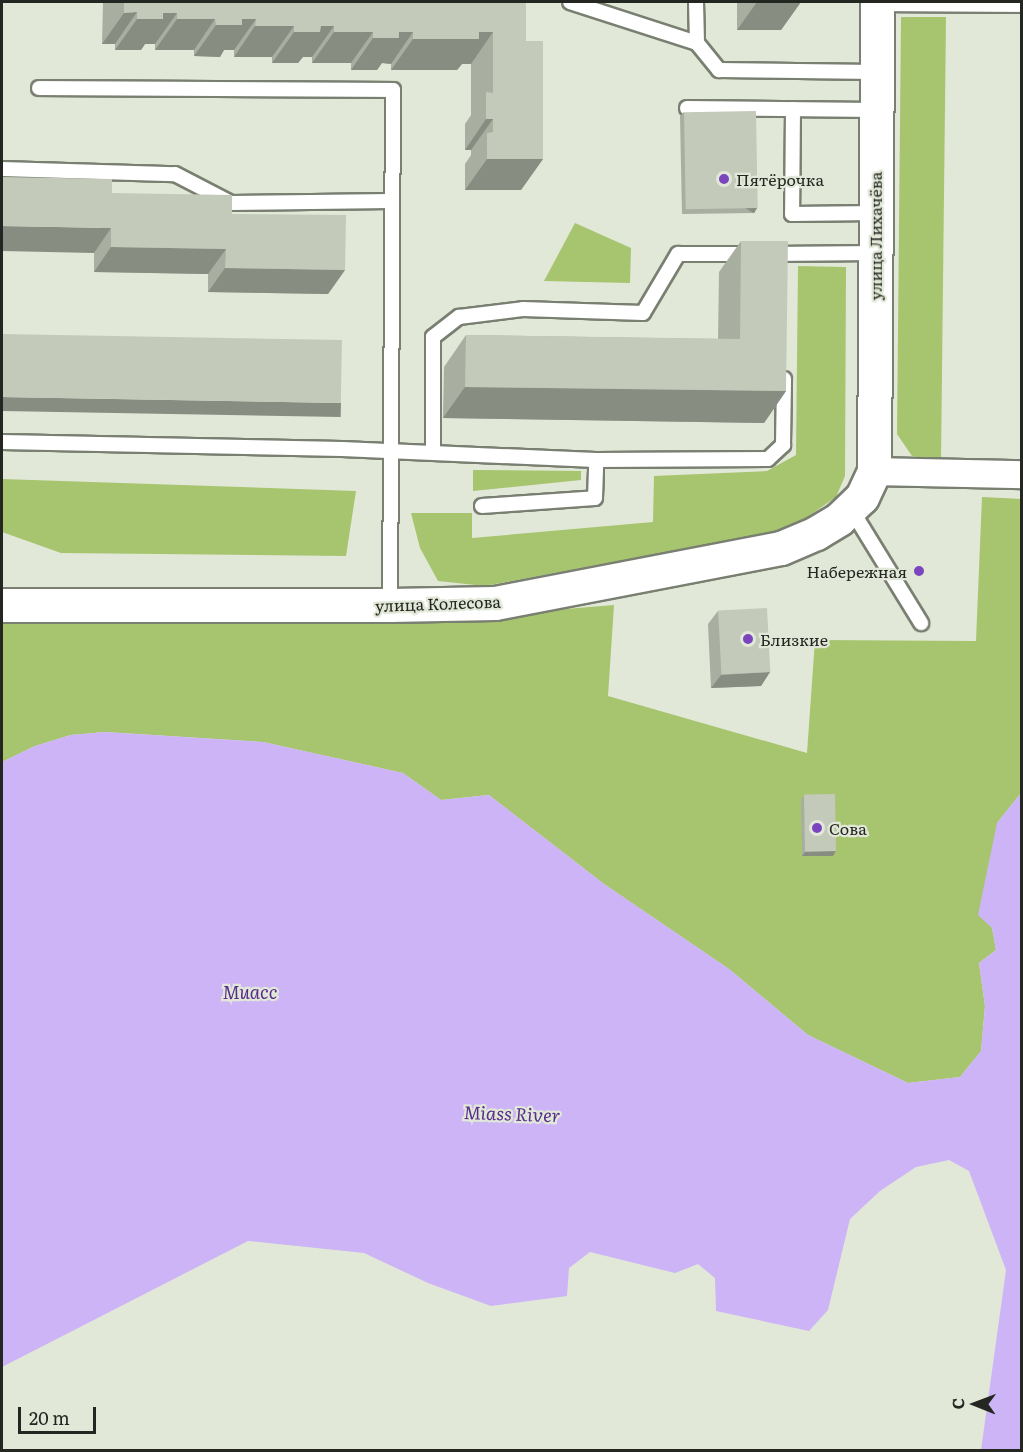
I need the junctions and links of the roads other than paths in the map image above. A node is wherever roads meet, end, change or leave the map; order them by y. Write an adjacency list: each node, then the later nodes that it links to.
1 (570, 2): 5 (lane)
2 (696, 2): 5 (lane)
3 (877, 3): 4 (lane); 6 (street, улица Лихачёва)
4 (1022, 5)
5 (697, 43): 6 (lane)
6 (876, 72): 10 (street, улица Лихачёва)
7 (39, 88): 12 (lane)
8 (687, 108): 9 (lane)
9 (793, 109): 10 (lane); 13 (lane)
10 (876, 110): 13 (street, улица Лихачёва)
11 (2, 169): 12 (lane)
12 (391, 201): 17 (lane)
13 (875, 213): 14 (street, улица Лихачёва)
14 (875, 253): 18 (lane); 20 (street, улица Лихачёва)
15 (784, 362): 19 (lane)
16 (2, 442): 17 (lane)
17 (391, 451): 18 (lane); 25 (lane)
18 (433, 452): 19 (lane)
19 (596, 460): 22 (lane)
20 (874, 471): 21 (street); 23 (street, улица Колесова)
21 (1022, 474)
22 (482, 506)
23 (851, 509): 25 (street, улица Колесова); 26 (lane)
24 (2, 605): 25 (street, улица Колесова)
25 (390, 605)
26 (921, 623)

